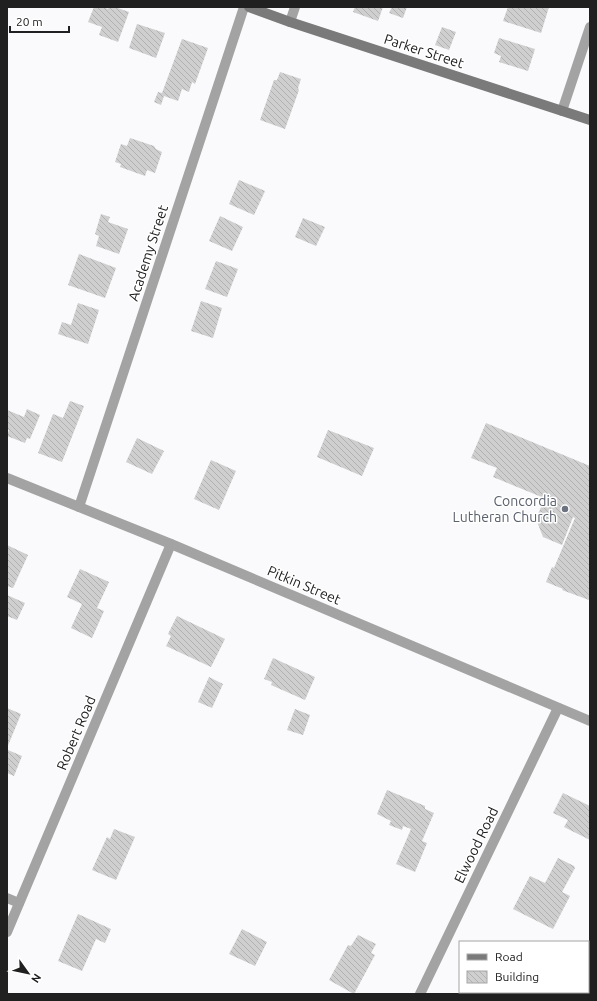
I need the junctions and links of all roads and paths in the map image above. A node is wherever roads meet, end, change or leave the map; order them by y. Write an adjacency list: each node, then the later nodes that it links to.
1 (244, 7): 9 (street, Academy Street)
2 (249, 7): 4 (street, Parker Street)
3 (295, 7): 4 (street)
4 (290, 22): 6 (street, Parker Street)
5 (590, 27): 6 (street)
6 (562, 111): 7 (street, Parker Street)
7 (590, 120)
8 (7, 478): 9 (street, Pitkin Street)
9 (79, 507): 10 (street, Pitkin Street)
10 (171, 544): 11 (street, Pitkin Street); 14 (street, Robert Road)
11 (558, 708): 12 (street, Pitkin Street); 16 (street, Elwood Road)
12 (590, 721)
13 (7, 898): 14 (street)
14 (19, 903): 15 (street, Robert Road)
15 (7, 932)
16 (420, 994)

